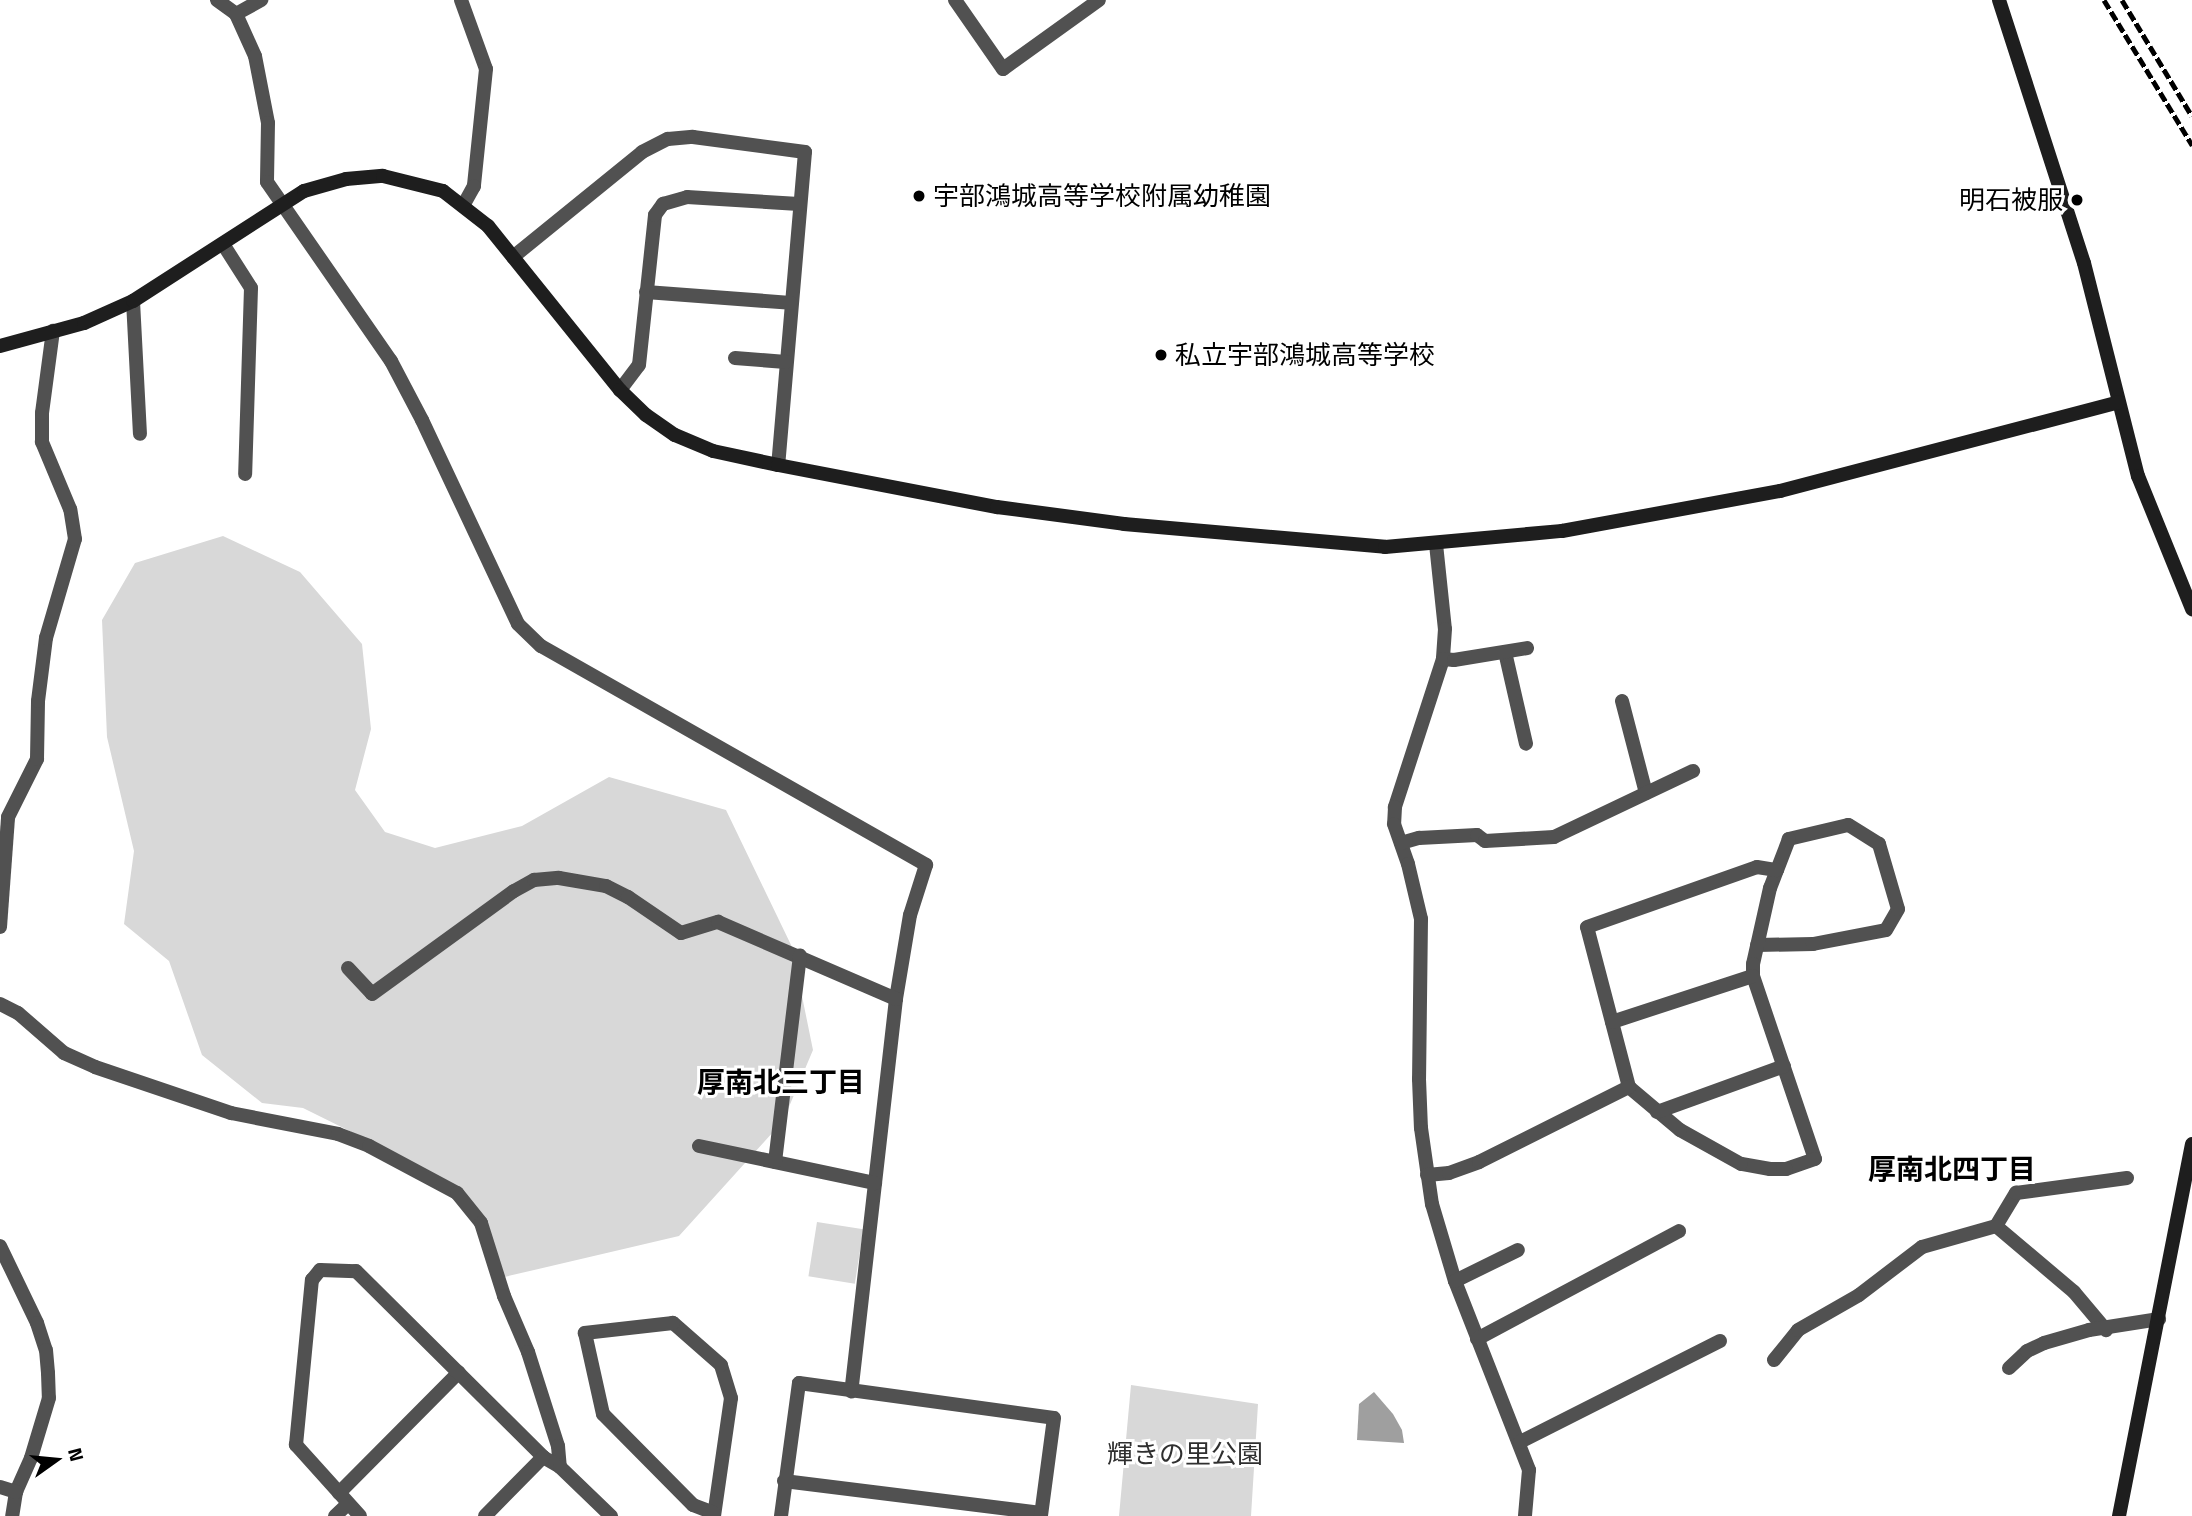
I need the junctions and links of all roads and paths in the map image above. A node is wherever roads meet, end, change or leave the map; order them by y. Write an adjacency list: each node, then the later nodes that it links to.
1 (217, 0): 7 (street)
2 (261, 0): 7 (street)
3 (461, 0): 8 (street)
4 (955, 0): 5 (street)
5 (1099, 0)
6 (1999, 0): 21 (street)
7 (236, 15): 10 (street)
8 (464, 204): 10 (street); 12 (street)
9 (799, 204): 12 (street); 13 (street); 15 (street)
10 (283, 205): 11 (street); 41 (street)
11 (223, 244): 14 (street); 24 (street)
12 (513, 257): 20 (street)
13 (646, 292): 15 (street); 20 (street)
14 (133, 301): 16 (street); 22 (street)
15 (791, 303): 19 (street)
16 (53, 331): 17 (street); 36 (street)
17 (0, 346)
18 (735, 358): 19 (street)
19 (786, 362): 23 (street)
20 (620, 390): 23 (street)
21 (2119, 402): 25 (street); 26 (street)
22 (140, 434)
23 (778, 465): 25 (street)
24 (245, 474)
25 (1436, 544): 29 (street)
26 (2192, 609)
27 (1527, 648): 28 (street)
28 (1505, 652): 29 (street); 31 (street)
29 (1443, 659): 34 (street)
30 (1622, 701): 33 (street)
31 (1526, 744)
32 (1693, 771): 33 (street)
33 (1646, 793): 34 (street)
34 (1401, 843): 50 (street)
35 (1777, 870): 37 (street); 37 (street); 43 (street)
36 (0, 927)
37 (1757, 945): 40 (street)
38 (800, 956): 39 (street); 41 (street); 49 (street)
39 (348, 968)
40 (1753, 976): 43 (street); 44 (street)
41 (896, 999): 52 (street)
42 (0, 1004): 68 (street)
43 (1612, 1022): 45 (street)
44 (1784, 1066): 46 (street); 46 (street)
45 (1629, 1087): 46 (street); 50 (street)
46 (1657, 1112)
47 (2192, 1144): 58 (street)
48 (699, 1146): 49 (street)
49 (775, 1162): 52 (street)
50 (1427, 1175): 57 (street)
51 (2127, 1178): 53 (street)
52 (875, 1183): 65 (street)
53 (1996, 1226): 59 (street); 62 (street)
54 (1679, 1231): 60 (street)
55 (0, 1246): 71 (street)
56 (1518, 1250): 57 (street)
57 (1455, 1281): 60 (street)
58 (2159, 1319): 59 (street); 82 (street)
59 (2106, 1330): 63 (street)
60 (1477, 1339): 66 (street)
61 (1720, 1341): 66 (street)
62 (1774, 1360)
63 (2009, 1368)
64 (459, 1372): 67 (street); 72 (street); 72 (street)
65 (851, 1391): 69 (street); 74 (street)
66 (1520, 1442): 81 (street)
67 (543, 1457): 68 (street); 78 (street)
68 (560, 1467): 79 (street)
69 (784, 1481): 74 (street); 80 (street)
70 (0, 1487): 71 (street)
71 (16, 1492): 75 (street)
72 (343, 1499): 76 (street); 77 (street)
73 (714, 1515): 73 (street)
74 (1041, 1515)
75 (12, 1516)
76 (335, 1516)
77 (360, 1516)
78 (485, 1516)
79 (611, 1516)
80 (781, 1516)
81 (1525, 1516)
82 (2119, 1516)

